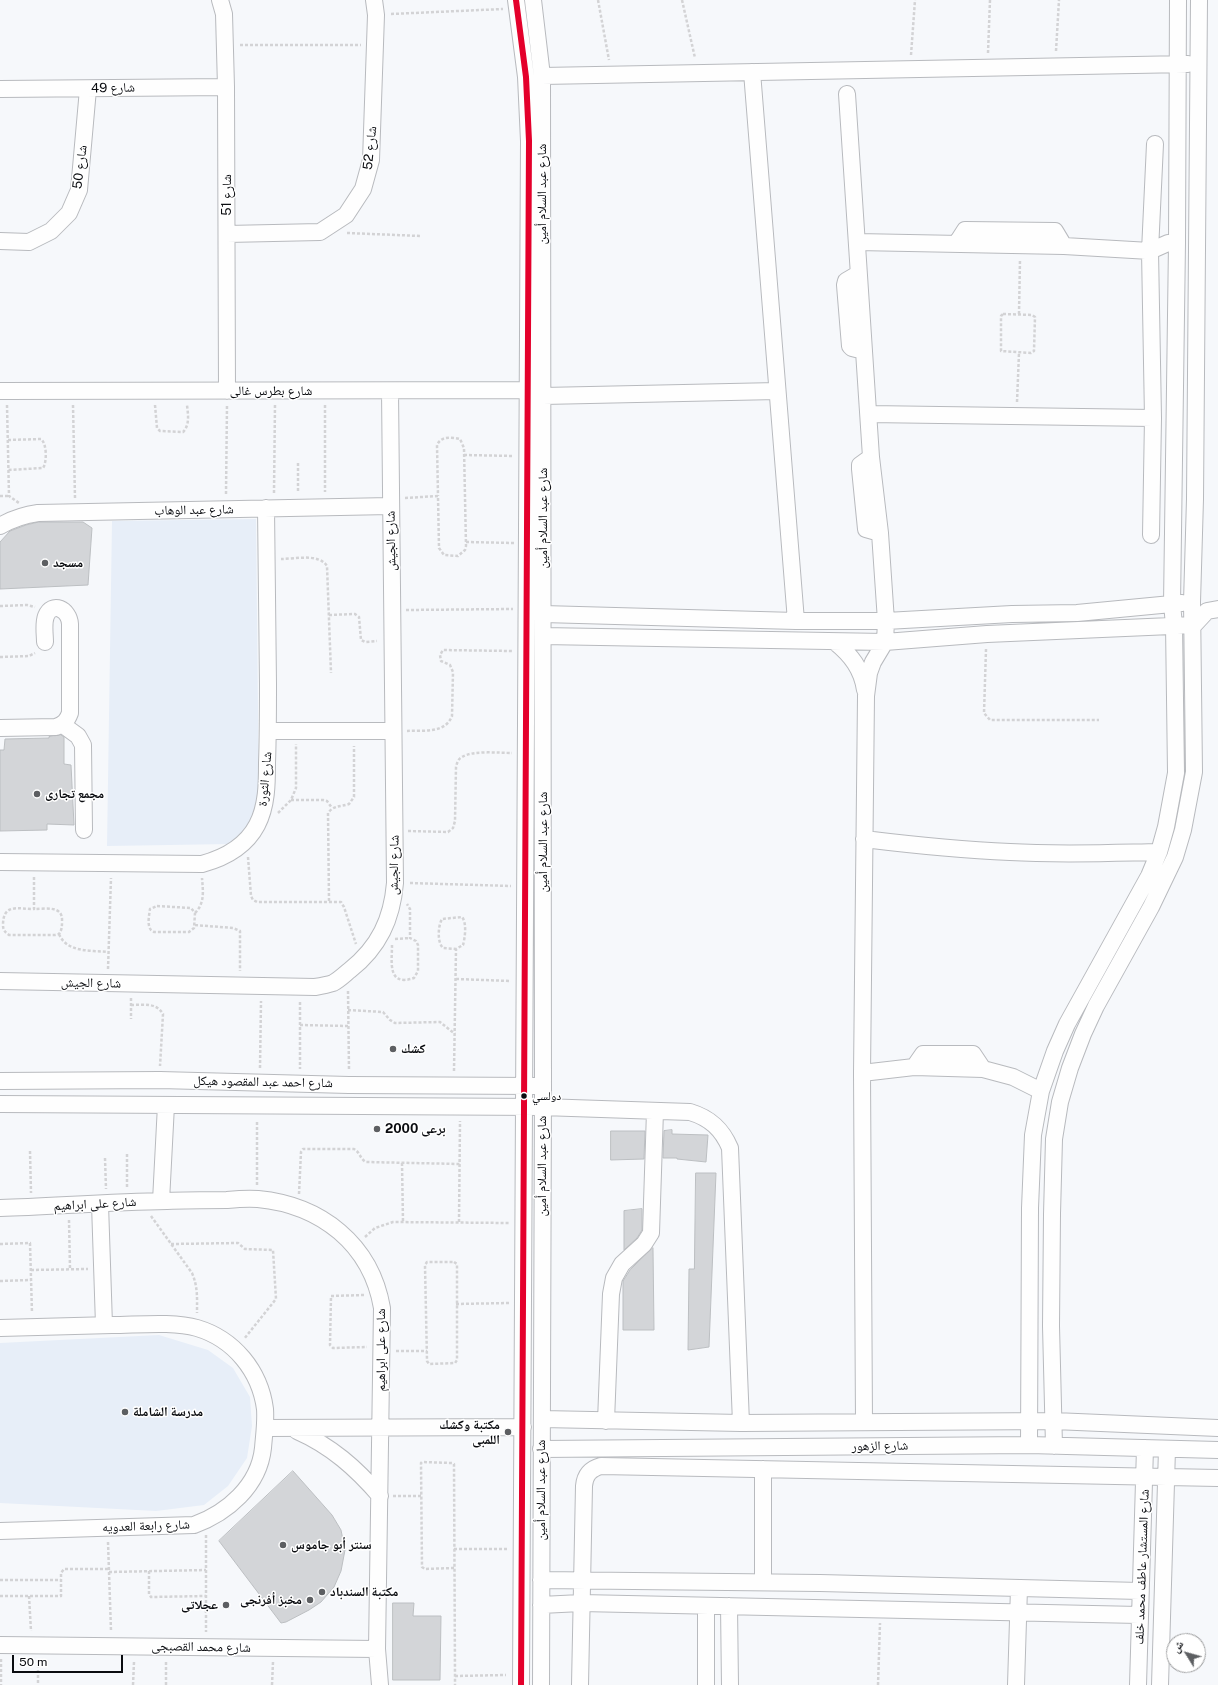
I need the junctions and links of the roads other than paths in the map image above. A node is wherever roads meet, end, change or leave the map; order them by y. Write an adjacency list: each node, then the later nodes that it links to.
1 (220, 0): 11 (street, شارع 51)
2 (533, 0): 10 (street, شارع عبد السلام أمين)
3 (1178, 0): 8 (street)
4 (1199, 0): 7 (street)
5 (517, 4): 28 (street, شارع عبد السلام أمين)
6 (375, 8): 16 (street, شارع 52)
7 (1198, 64): 8 (street); 35 (street)
8 (1178, 65): 9 (street); 19 (street)
9 (752, 72): 10 (street); 27 (street)
10 (542, 76): 28 (street, شارع عبد السلام أمين)
11 (226, 87): 13 (street, شارع 49); 16 (street, شارع 51)
12 (0, 89): 13 (street, شارع 49)
13 (88, 89): 17 (street, شارع 50)
14 (847, 94): 18 (street)
15 (1155, 144): 22 (street)
16 (227, 234): 25 (street, شارع 51)
17 (0, 241)
18 (856, 242): 20 (street); 29 (street)
19 (1177, 243): 22 (street); 23 (street)
20 (956, 244): 21 (street); 21 (street)
21 (1064, 246): 22 (street)
22 (1150, 251): 23 (street); 30 (street)
23 (1176, 262): 36 (street)
24 (3, 391): 25 (street, شارع بطرس غالى)
25 (227, 391): 26 (street, شارع بطرس غالى)
26 (390, 391): 28 (street, شارع بطرس غالى); 31 (street, شارع الجيش)
27 (777, 391): 28 (street, شارع بطرس غالى); 39 (street)
28 (538, 392): 38 (street, شارع عبد السلام أمين); 59 (street, شارع عبد السلام أمين)
29 (869, 414): 30 (street); 40 (street)
30 (1153, 418): 34 (street)
31 (390, 502): 32 (street, شارع عبد الوهاب); 51 (street, شارع الجيش)
32 (270, 508): 33 (street, شارع عبد الوهاب); 50 (street, شارع الثورة)
33 (0, 526)
34 (1151, 535)
35 (1192, 602): 36 (street); 37 (street); 42 (street)
36 (1172, 604): 40 (street); 41 (street)
37 (1213, 610): 42 (street)
38 (543, 614): 39 (street); 43 (street, شارع عبد السلام أمين)
39 (796, 621): 40 (street)
40 (886, 621): 46 (street)
41 (1174, 625): 42 (street); 46 (street); 54 (street)
42 (1194, 625): 75 (street)
43 (543, 636): 45 (street); 60 (street, شارع عبد السلام أمين)
44 (45, 642): 48 (street)
45 (835, 642): 46 (street); 47 (street)
46 (885, 642): 47 (street)
47 (866, 696): 53 (street)
48 (63, 725): 49 (street); 52 (street)
49 (0, 728)
50 (268, 731): 51 (street); 55 (street, شارع الثورة)
51 (393, 731): 56 (street, شارع الجيش)
52 (84, 830)
53 (864, 839): 54 (street); 57 (street)
54 (1159, 852): 61 (street)
55 (0, 862)
56 (0, 981)
57 (862, 1073): 61 (street); 76 (street)
58 (0, 1081): 59 (street, شارع احمد عبد المقصود هيكل)
59 (525, 1086): 60 (street, شارع احمد عبد المقصود هيكل); 64 (street, شارع عبد السلام أمين)
60 (542, 1086): 65 (street, شارع عبد السلام أمين)
61 (1041, 1091): 74 (street)
62 (0, 1104): 63 (street, شارع احمد عبد المقصود هيكل)
63 (166, 1105): 64 (street, شارع احمد عبد المقصود هيكل); 67 (street)
64 (525, 1106): 65 (street, شارع احمد عبد المقصود هيكل); 78 (street, شارع عبد السلام أمين)
65 (542, 1106): 66 (street, شارع احمد عبد المقصود هيكل); 72 (street, شارع عبد السلام أمين)
66 (655, 1111): 73 (street); 77 (street, شارع احمد عبد المقصود هيكل)
67 (161, 1201): 68 (street, شارع على ابراهيم); 82 (street, شارع على ابراهيم)
68 (103, 1203): 69 (street, شارع على ابراهيم); 70 (street)
69 (0, 1208)
70 (104, 1325): 71 (street, شارع رابعة العدويه); 79 (street, شارع رابعة العدويه)
71 (0, 1328)
72 (542, 1419): 73 (street, شارع الزهور); 86 (street, شارع عبد السلام أمين)
73 (606, 1421): 77 (street, شارع الزهور)
74 (1029, 1421): 75 (street, شارع الزهور); 76 (street, شارع الزهور); 83 (street)
75 (1054, 1421): 80 (street, شارع الزهور); 84 (street)
76 (864, 1422): 77 (street, شارع الزهور)
77 (741, 1424)
78 (523, 1427): 82 (street); 114 (street, شارع عبد السلام أمين)
79 (265, 1428): 81 (street); 94 (street, شارع رابعة العدويه)
80 (1218, 1428)
81 (292, 1429): 82 (street); 93 (street)
82 (381, 1429): 93 (street, شارع على ابراهيم)
83 (1029, 1445): 84 (street, شارع الزهور); 86 (street, شارع الزهور)
84 (1054, 1446): 85 (street, شارع الزهور)
85 (1145, 1448): 87 (street, شارع الزهور); 90 (street, شارع المستشار عاطف محمد خلف)
86 (541, 1449): 95 (street, شارع عبد السلام أمين)
87 (1167, 1449): 88 (street, شارع الزهور); 91 (street, شارع المستشار عاطف محمد خلف)
88 (1218, 1450)
89 (763, 1469): 90 (street); 96 (street); 97 (street)
90 (1145, 1476): 91 (street); 101 (street, شارع المستشار عاطف محمد خلف)
91 (1166, 1477): 92 (street); 113 (street, شارع المستشار عاطف محمد خلف)
92 (1218, 1478)
93 (380, 1496): 111 (street, شارع على ابراهيم)
94 (0, 1531)
95 (541, 1580): 96 (street); 103 (street, شارع عبد السلام أمين)
96 (582, 1580): 97 (street); 102 (street)
97 (764, 1582): 98 (street)
98 (820, 1583): 99 (street); 106 (street)
99 (954, 1586): 100 (street); 107 (street)
100 (1019, 1588): 101 (street); 108 (street)
101 (1140, 1591): 109 (street, شارع المستشار عاطف محمد خلف)
102 (581, 1603): 103 (street); 104 (street); 117 (street)
103 (541, 1605): 116 (street, شارع عبد السلام أمين)
104 (706, 1606): 105 (street); 118 (street)
105 (729, 1606): 106 (street); 119 (street)
106 (820, 1608): 107 (street)
107 (955, 1610): 108 (street)
108 (1018, 1613): 109 (street); 120 (street)
109 (1139, 1615): 112 (street, شارع المستشار عاطف محمد خلف)
110 (0, 1645): 111 (street, شارع محمد القصبجى)
111 (378, 1649): 115 (street, شارع على ابراهيم)
112 (1139, 1668): 113 (street); 121 (street, شارع المستشار عاطف محمد خلف)
113 (1160, 1668): 122 (street, شارع المستشار عاطف محمد خلف)
114 (521, 1680)
115 (380, 1685)
116 (541, 1685)
117 (580, 1685)
118 (706, 1685)
119 (730, 1685)
120 (1016, 1685)
121 (1138, 1685)
122 (1160, 1685)

